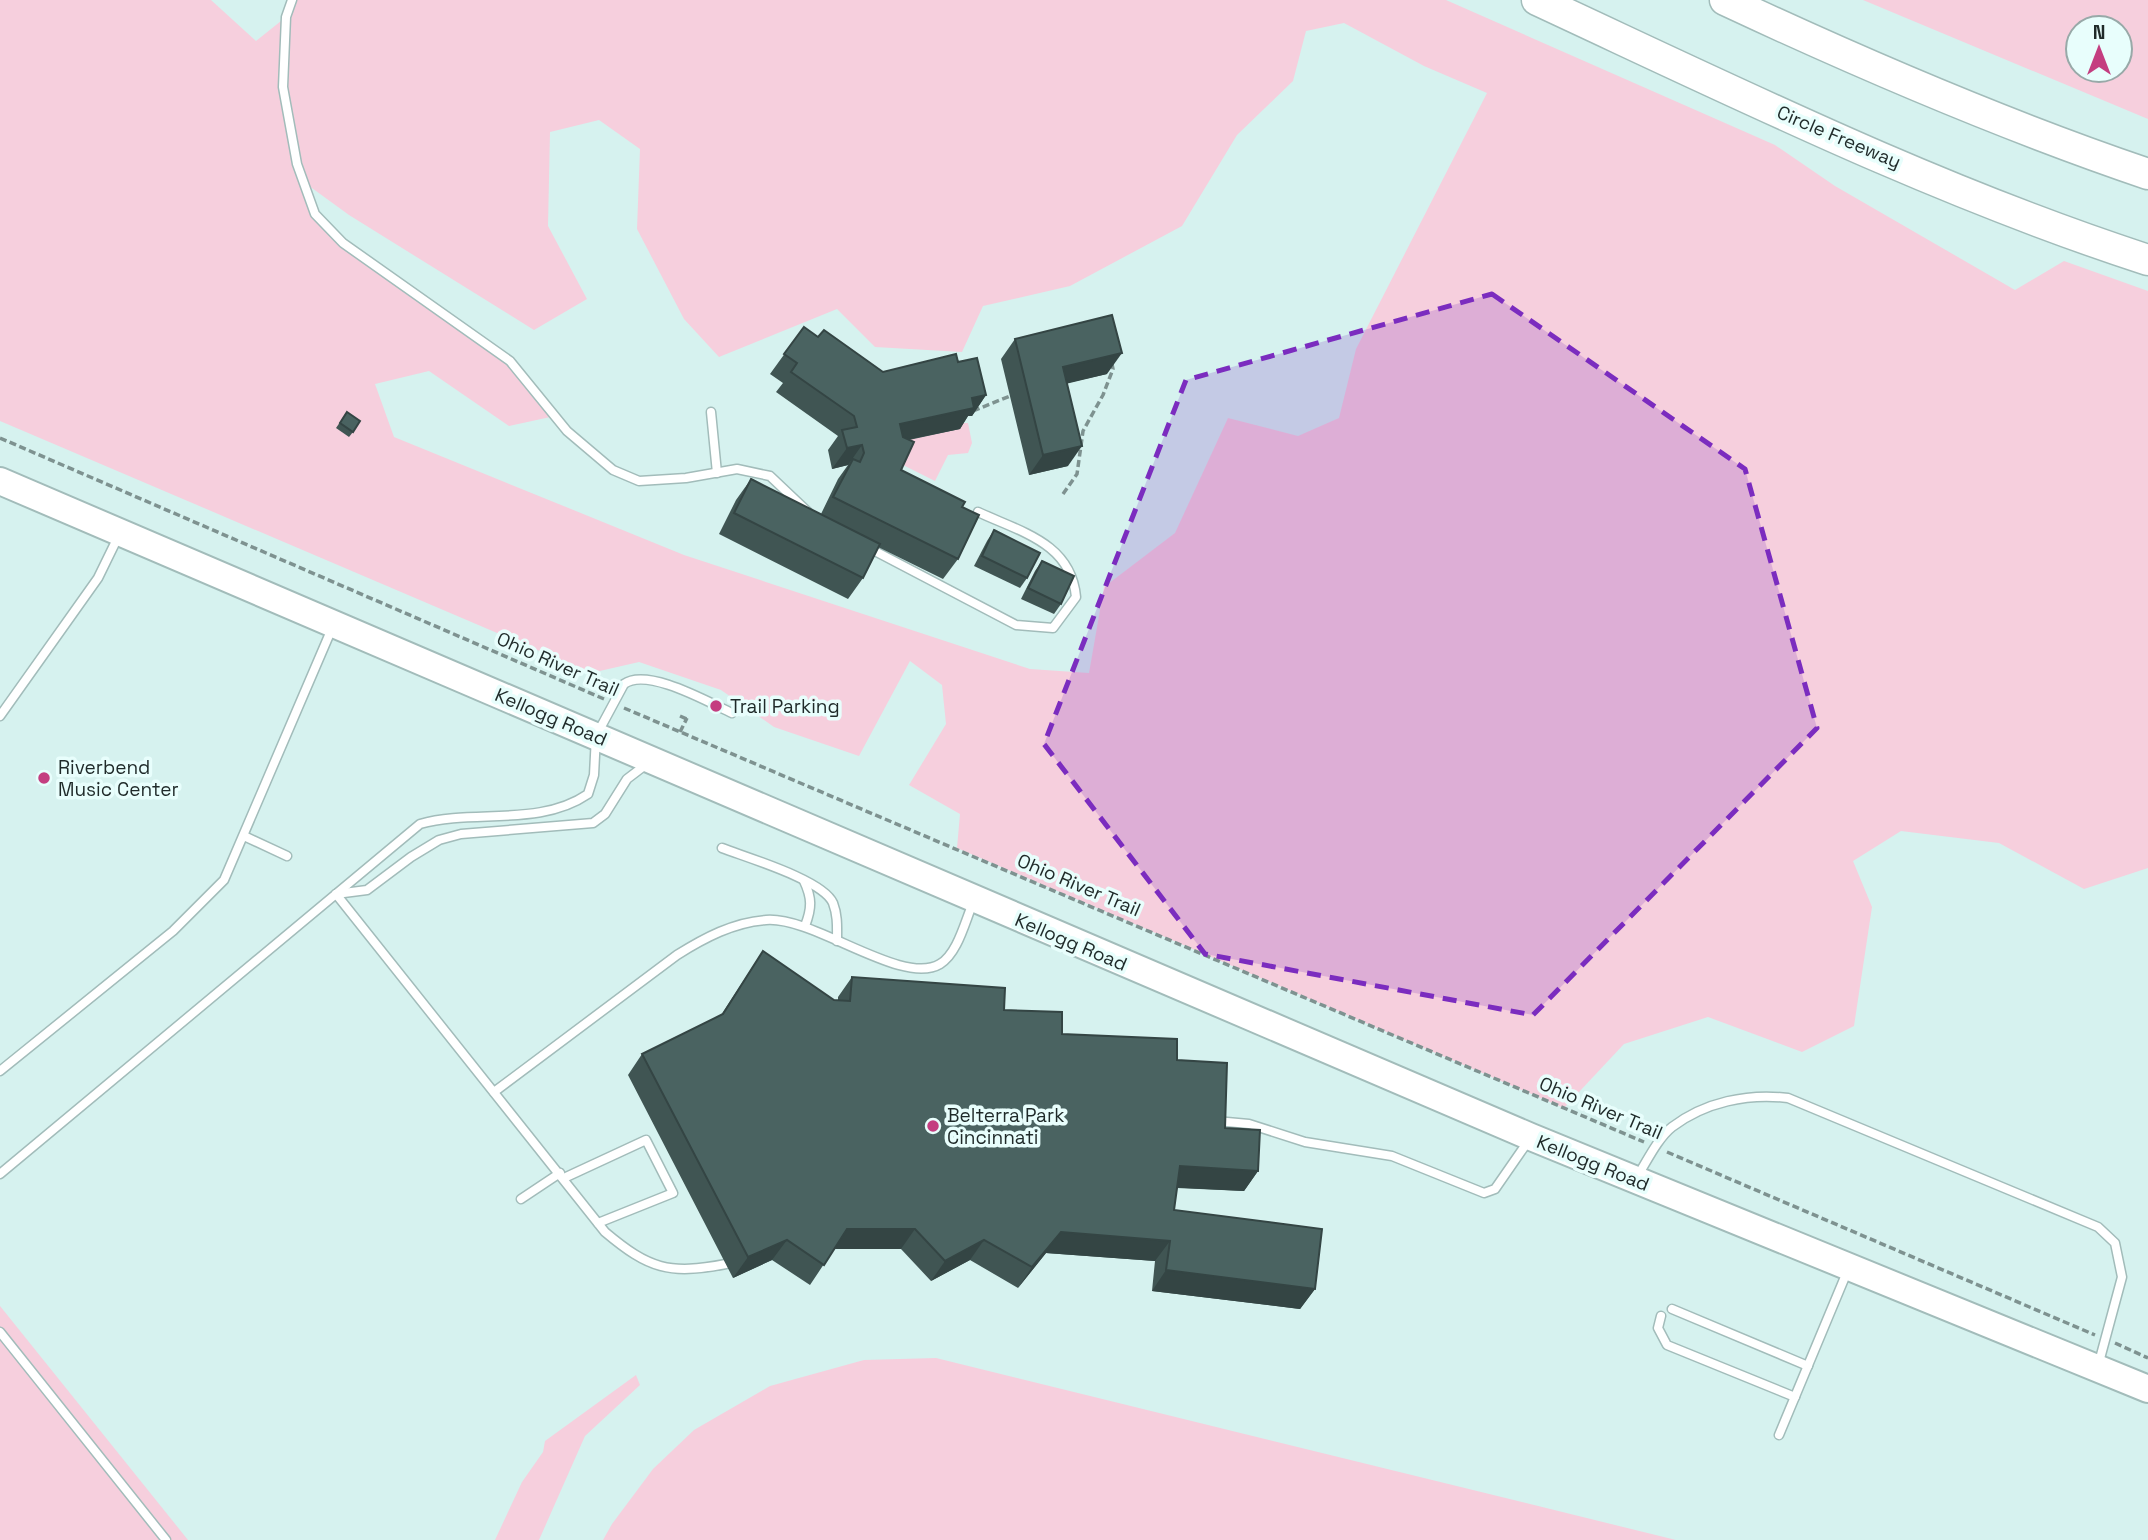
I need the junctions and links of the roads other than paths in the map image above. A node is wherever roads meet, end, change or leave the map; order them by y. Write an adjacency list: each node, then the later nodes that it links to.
1 (292, 0): 7 (lane)
2 (1537, 0): 5 (highway, Circle Freeway)
3 (1726, 0): 4 (highway)
4 (2148, 174)
5 (2148, 260)
6 (711, 412): 7 (lane)
7 (717, 473): 10 (lane)
8 (0, 481): 11 (main road, Kellogg Road)
9 (978, 512): 12 (lane)
10 (817, 523)
11 (120, 533): 13 (main road, Kellogg Road); 15 (lane)
12 (858, 542)
13 (334, 625): 16 (main road, Kellogg Road); 18 (lane)
14 (732, 713): 16 (lane)
15 (0, 716)
16 (596, 736): 17 (main road, Kellogg Road); 22 (lane)
17 (653, 760): 22 (lane); 23 (main road, Kellogg Road)
18 (244, 836): 20 (lane); 26 (lane)
19 (722, 848): 21 (lane)
20 (287, 856)
21 (804, 881): 24 (lane); 25 (lane)
22 (336, 894): 27 (lane); 30 (lane)
23 (974, 900): 25 (lane); 29 (main road, Kellogg Road)
24 (805, 926): 25 (lane); 27 (lane)
25 (837, 941)
26 (0, 1071)
27 (494, 1092): 31 (lane)
28 (1216, 1121): 29 (lane)
29 (1531, 1138): 32 (main road, Kellogg Road)
30 (0, 1174)
31 (562, 1175): 33 (lane); 34 (lane); 34 (lane)
32 (1635, 1181): 36 (main road, Kellogg Road); 41 (lane)
33 (521, 1199)
34 (598, 1223): 35 (lane)
35 (726, 1264)
36 (1848, 1269): 40 (lane); 41 (main road, Kellogg Road)
37 (1672, 1309): 40 (lane)
38 (1661, 1316): 43 (lane)
39 (0, 1332): 45 (lane)
40 (1808, 1366): 43 (lane)
41 (2097, 1368): 42 (main road, Kellogg Road)
42 (2148, 1389)
43 (1795, 1397): 44 (lane)
44 (1779, 1435)
45 (166, 1540)

